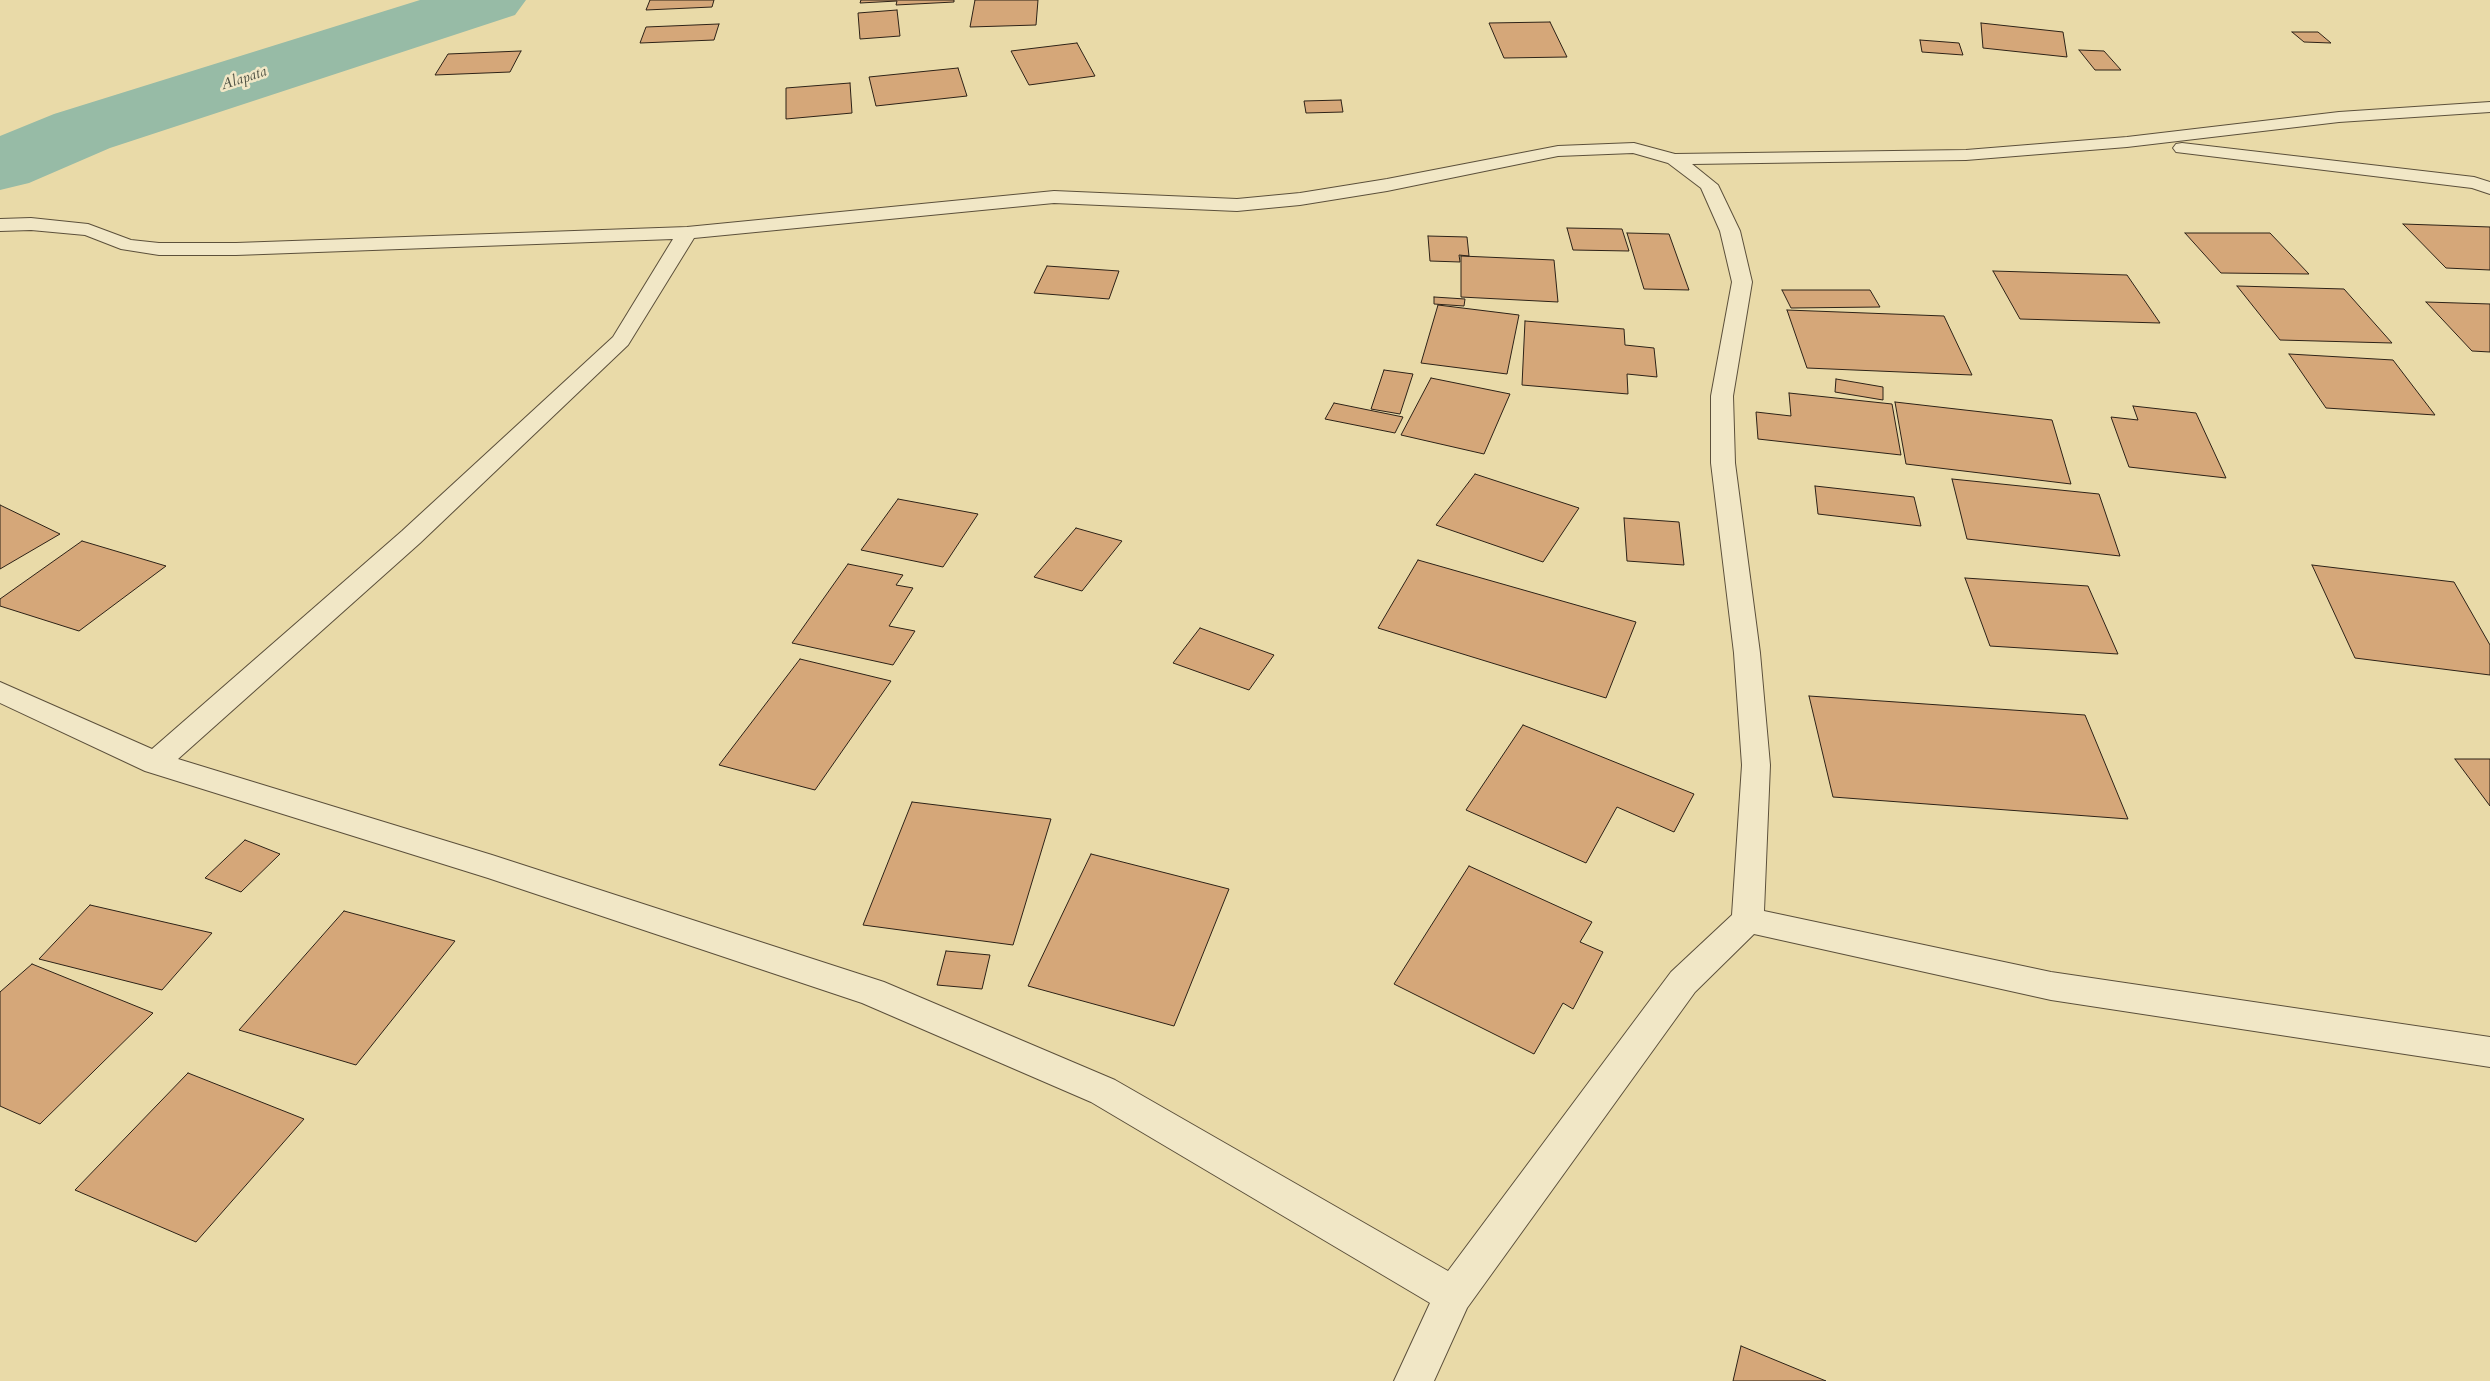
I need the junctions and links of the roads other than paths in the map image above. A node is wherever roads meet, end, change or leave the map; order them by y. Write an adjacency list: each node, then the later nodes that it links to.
1 (2490, 107): 2 (street)
2 (2127, 142): 3 (street); 4 (street)
3 (1674, 159): 6 (street); 9 (street)
4 (2490, 188)
5 (0, 225): 6 (street)
6 (687, 233): 8 (street)
7 (0, 692): 8 (street)
8 (155, 764): 11 (street)
9 (1748, 920): 10 (street); 11 (street)
10 (2490, 1052)
11 (1453, 1295): 12 (street)
12 (1414, 1381)

